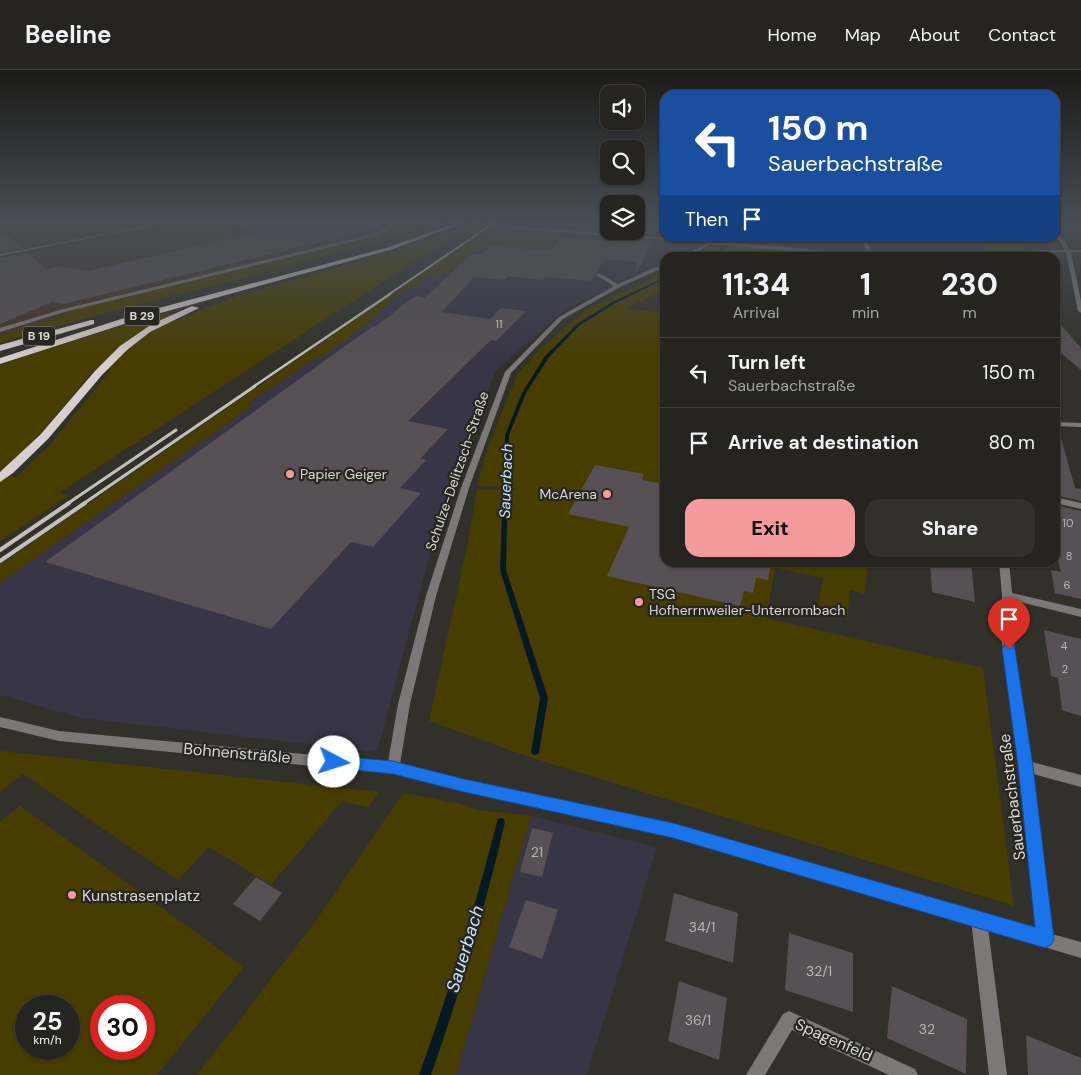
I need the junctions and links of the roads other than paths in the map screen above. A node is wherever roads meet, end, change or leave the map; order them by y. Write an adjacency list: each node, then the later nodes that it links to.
1 (236, 269): 13 (street)
2 (287, 269): 10 (highway, B 29)
3 (316, 269): 7 (highway, B 29)
4 (656, 269): 8 (street, Schulze-Delitzsch-Straße)
5 (1075, 269): 9 (street)
6 (599, 275): 8 (street)
7 (286, 277): 16 (highway, B 29); 19 (highway, B 29)
8 (618, 286): 27 (street, Schulze-Delitzsch-Straße)
9 (1081, 311)
10 (115, 315)
11 (97, 320): 12 (highway)
12 (78, 325): 14 (highway, B 19); 15 (highway)
13 (0, 330)
14 (0, 348)
15 (0, 352)
16 (0, 361)
17 (1060, 424): 18 (street)
18 (1081, 425)
19 (0, 478)
20 (1060, 501): 21 (street)
21 (1081, 506)
22 (1004, 567): 23 (street, Sauerbachstraße)
23 (1007, 595): 24 (street); 26 (street, Sauerbachstraße)
24 (1081, 613)
25 (0, 722): 27 (street, Bohnensträßle)
26 (1026, 766): 28 (street); 30 (street, Sauerbachstraße)
27 (393, 768): 29 (street, Bohnensträßle)
28 (1081, 781)
29 (979, 920): 30 (street, Bohnensträßle); 34 (street)
30 (1045, 939): 31 (street, Bohnensträßle)
31 (1081, 950)
32 (755, 1075): 33 (street, Spagenfeld)
33 (909, 1075)
34 (998, 1075)

